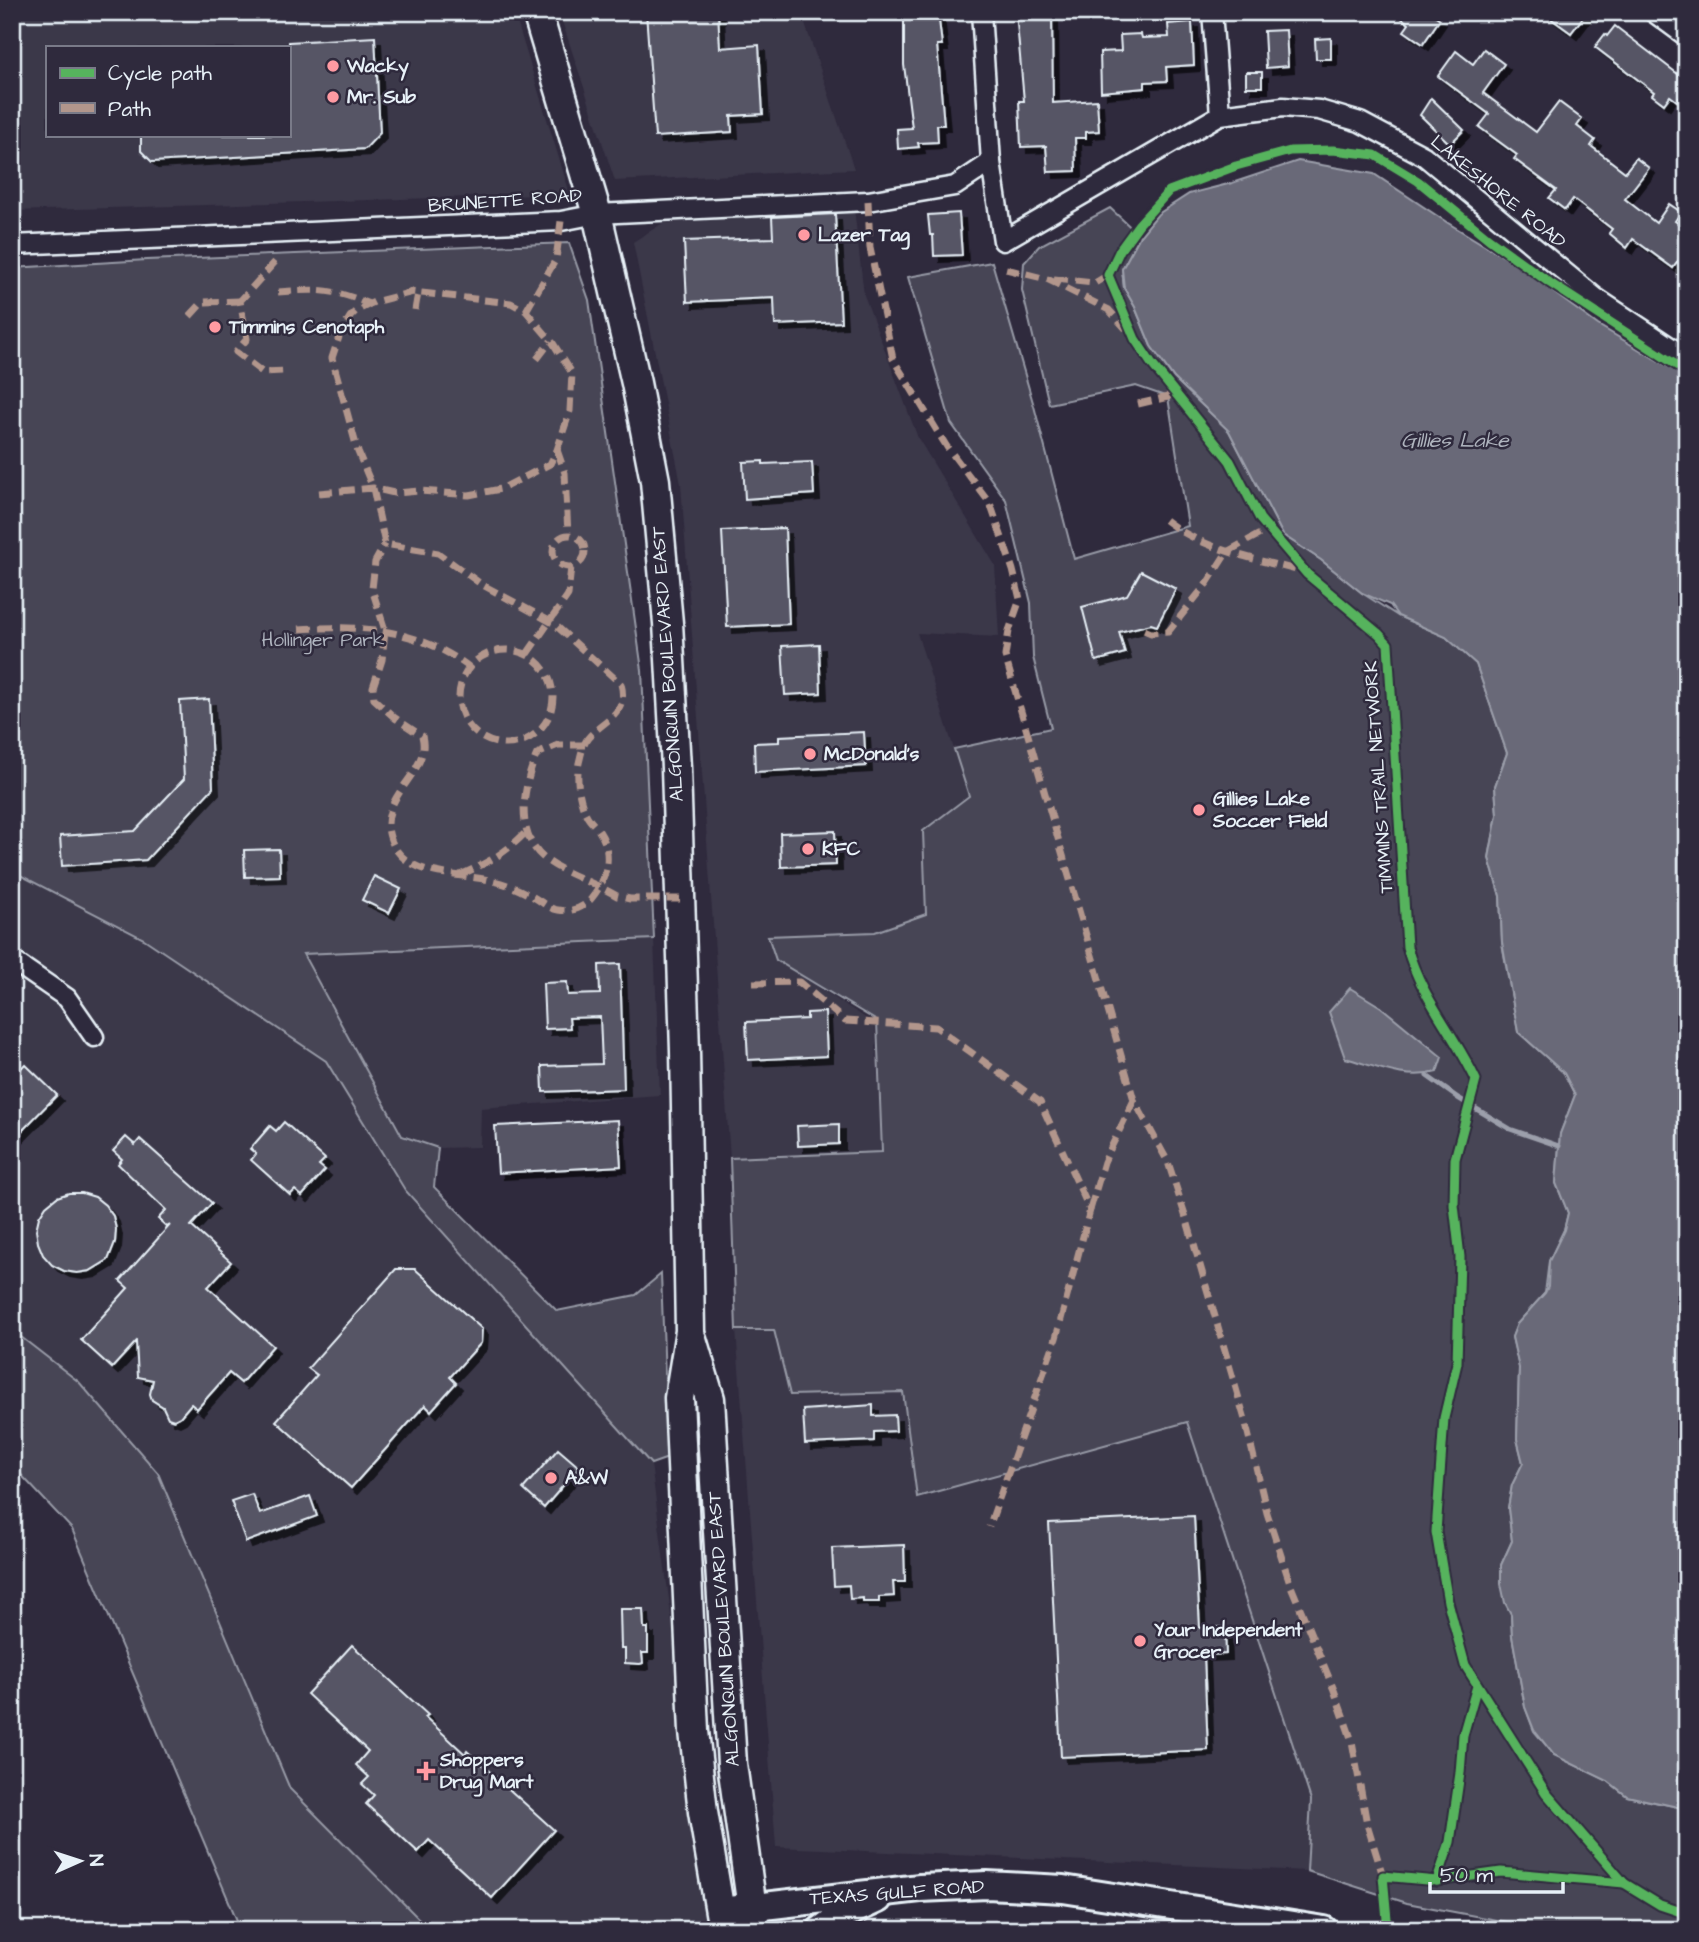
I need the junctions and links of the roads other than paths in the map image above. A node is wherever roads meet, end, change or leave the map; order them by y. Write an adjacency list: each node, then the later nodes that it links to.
1 (537, 12): 8 (main road, ALGONQUIN BOULEVARD EAST)
2 (981, 12): 7 (street)
3 (1212, 12): 6 (street)
4 (1653, 12): 5 (street)
5 (1687, 37)
6 (1220, 116): 7 (street, LAKESHORE ROAD); 10 (street, LAKESHORE ROAD)
7 (991, 162): 8 (street, BRUNETTE ROAD)
8 (597, 214): 9 (street, BRUNETTE ROAD); 13 (main road, ALGONQUIN BOULEVARD EAST)
9 (12, 245)
10 (1687, 358)
11 (12, 960): 12 (street)
12 (94, 1037)
13 (690, 1331): 15 (main road, ALGONQUIN BOULEVARD EAST); 16 (main road, ALGONQUIN BOULEVARD EAST)
14 (887, 1891): 15 (main road, TEXAS GULF ROAD); 17 (main road); 18 (main road, TEXAS GULF ROAD)
15 (753, 1918): 16 (main road, TEXAS GULF ROAD)
16 (722, 1920)
17 (821, 1930)
18 (1324, 1930)

